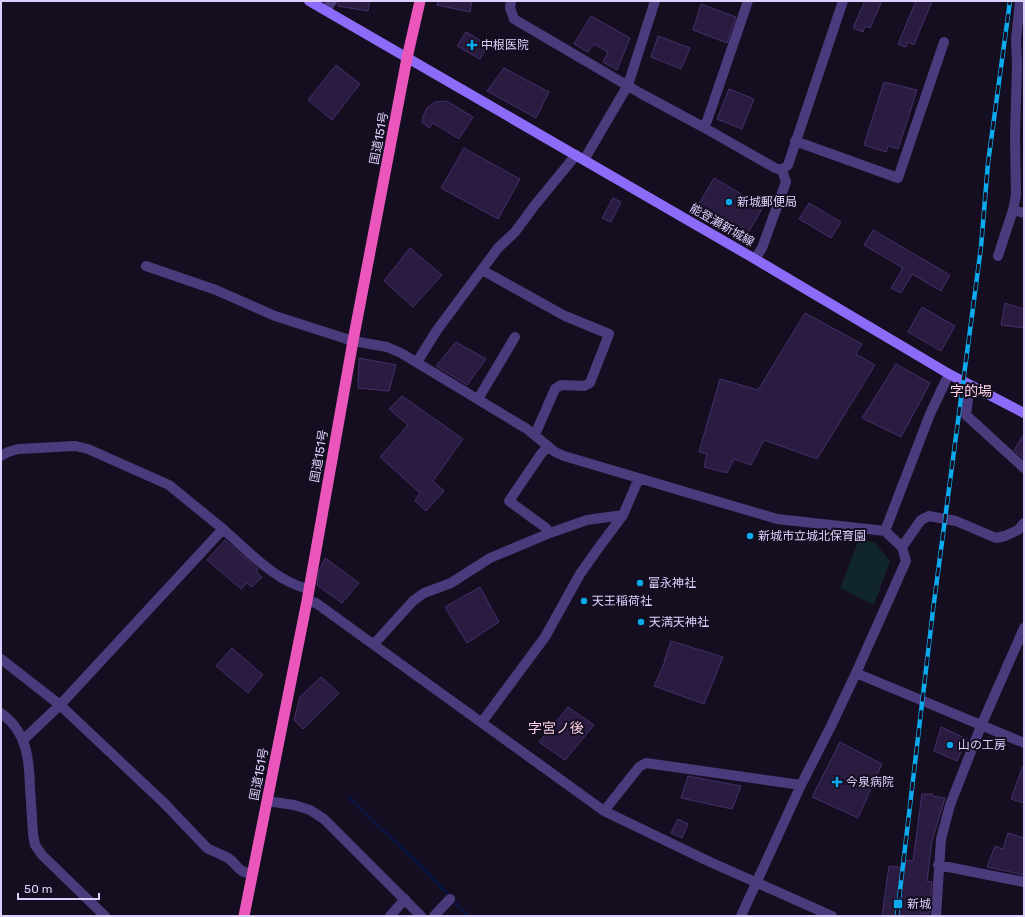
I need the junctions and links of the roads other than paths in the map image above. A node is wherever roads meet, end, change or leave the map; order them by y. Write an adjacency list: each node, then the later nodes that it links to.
1 (309, 1): 9 (main road, 能登瀬新城線)
2 (332, 1): 9 (street)
3 (420, 1): 12 (highway, 国道151号)
4 (511, 1): 13 (street)
5 (655, 1): 13 (street)
6 (748, 1): 14 (street)
7 (843, 1): 15 (street)
8 (1020, 1): 11 (street)
9 (326, 10): 12 (main road, 能登瀬新城線)
10 (944, 42): 15 (street)
11 (1020, 42): 18 (street)
12 (407, 58): 16 (main road, 能登瀬新城線); 25 (highway, 国道151号)
13 (628, 85): 14 (street); 16 (street)
14 (703, 127): 17 (street)
15 (795, 141): 17 (street)
16 (580, 157): 21 (main road, 能登瀬新城線); 23 (street)
17 (782, 170): 21 (street)
18 (1013, 210): 19 (street); 20 (street)
19 (1024, 213)
20 (998, 256)
21 (755, 259): 27 (main road, 能登瀬新城線)
22 (146, 266): 25 (street)
23 (482, 270): 26 (street); 31 (street)
24 (515, 337): 29 (street)
25 (353, 341): 26 (street); 42 (highway, 国道151号)
26 (417, 362): 29 (street)
27 (949, 374): 28 (main road, 能登瀬新城線); 39 (street)
28 (970, 385): 30 (main road, 能登瀬新城線); 34 (street)
29 (478, 399): 31 (street)
30 (1024, 414)
31 (534, 434): 32 (street)
32 (548, 446): 35 (street); 40 (street)
33 (1, 456): 38 (street)
34 (1024, 468)
35 (639, 478): 36 (street); 39 (street)
36 (623, 515): 40 (street); 51 (street)
37 (1024, 523): 41 (street)
38 (223, 530): 42 (street); 49 (street)
39 (884, 531): 41 (street)
40 (550, 533): 46 (street)
41 (902, 547): 48 (street)
42 (309, 589): 43 (highway, 国道151号)
43 (307, 601): 46 (street); 56 (highway, 国道151号)
44 (1024, 628): 45 (street)
45 (1021, 640): 52 (street)
46 (374, 644): 51 (street)
47 (1, 659): 49 (street)
48 (856, 673): 52 (street); 55 (street)
49 (60, 705): 53 (street); 59 (street)
50 (1, 713): 53 (street)
51 (482, 722): 57 (street)
52 (981, 726): 54 (street); 58 (street)
53 (23, 740): 64 (street)
54 (1024, 743)
55 (801, 786): 57 (street); 60 (street)
56 (267, 801): 59 (highway, 国道151号); 63 (street)
57 (604, 811): 60 (street)
58 (938, 865): 61 (street); 71 (street)
59 (252, 874): 65 (highway, 国道151号)
60 (757, 882): 69 (street); 70 (street)
61 (1024, 882)
62 (450, 899): 68 (street)
63 (405, 900): 66 (street); 67 (street)
64 (105, 916)
65 (244, 916)
66 (390, 916)
67 (421, 916)
68 (434, 916)
69 (741, 916)
70 (832, 916)
71 (936, 916)

